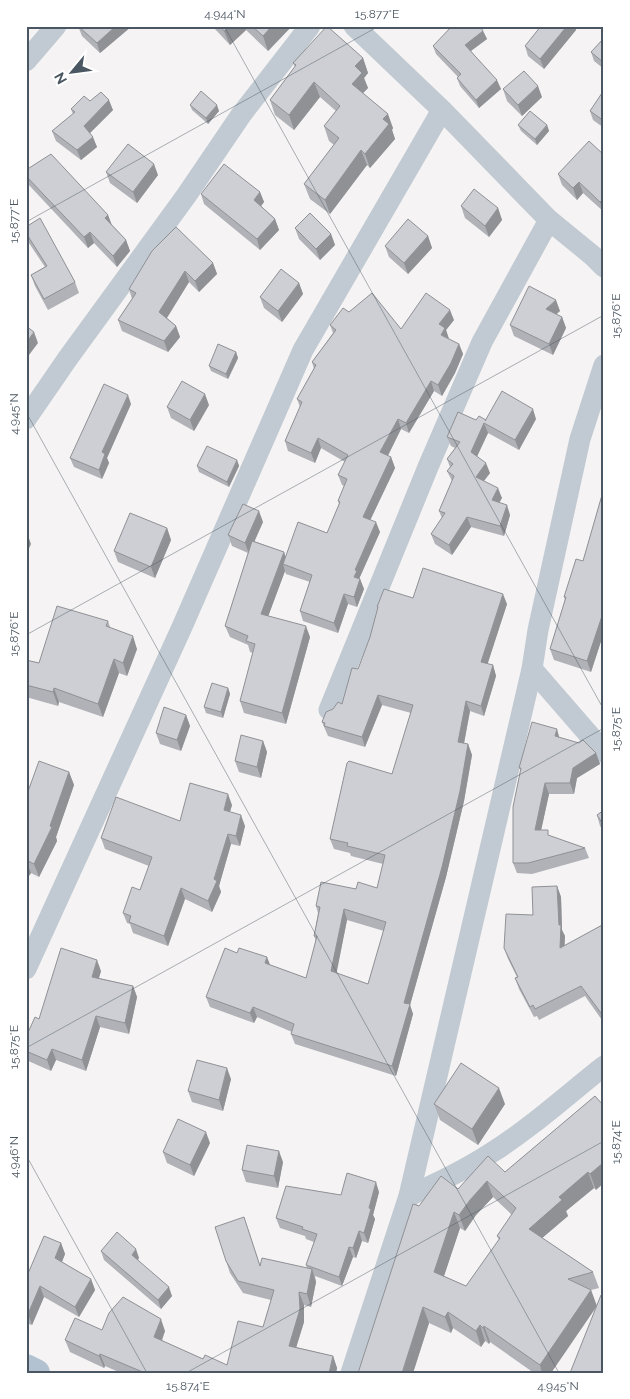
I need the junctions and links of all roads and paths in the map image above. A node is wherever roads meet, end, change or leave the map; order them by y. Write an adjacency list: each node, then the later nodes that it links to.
1 (56, 26): 4 (street)
2 (310, 26): 9 (street)
3 (359, 28): 5 (street)
4 (26, 61)
5 (442, 110): 6 (street); 13 (street)
6 (549, 220): 7 (street); 11 (street)
7 (604, 267)
8 (604, 365): 10 (street)
9 (26, 419)
10 (532, 670): 12 (street); 15 (street)
11 (329, 710)
12 (604, 752)
13 (26, 969)
14 (604, 1066): 15 (street)
15 (410, 1196): 18 (street)
16 (26, 1368): 17 (main road)
17 (36, 1373)
18 (352, 1373)

